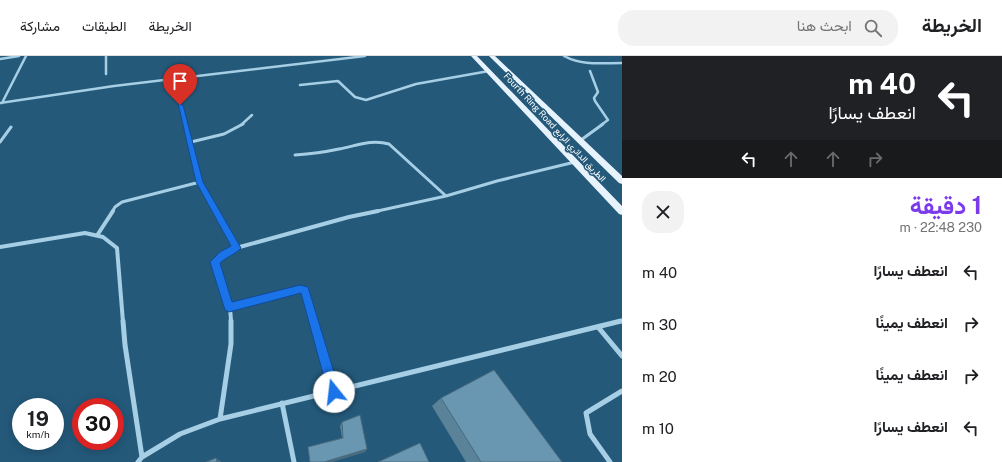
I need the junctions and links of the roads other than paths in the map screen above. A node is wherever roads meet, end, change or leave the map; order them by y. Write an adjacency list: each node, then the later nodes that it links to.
1 (19, 56): 8 (street)
2 (26, 56): 15 (street)
3 (106, 56): 12 (street)
4 (365, 56): 13 (street)
5 (474, 56): 10 (main road, Fourth Ring Road الطريق الدائري الرابع)
6 (492, 56): 18 (main road, Fourth Ring Road الطريق الدائري الرابع)
7 (564, 56): 9 (street)
8 (0, 59)
9 (622, 63)
10 (490, 71): 14 (street); 22 (main road, Fourth Ring Road الطريق الدائري الرابع)
11 (590, 72): 18 (street)
12 (106, 74)
13 (172, 80): 15 (street); 20 (street)
14 (300, 85)
15 (1, 103)
16 (252, 115): 20 (street)
17 (11, 127): 19 (street)
18 (581, 140): 23 (main road, Fourth Ring Road الطريق الدائري الرابع)
19 (0, 142)
20 (191, 142): 24 (street)
21 (295, 155): 25 (street)
22 (576, 162): 25 (street); 26 (main road, Fourth Ring Road الطريق الدائري الرابع)
23 (622, 181)
24 (200, 182): 27 (street); 29 (street)
25 (446, 196): 29 (street)
26 (622, 212)
27 (98, 234): 28 (street); 38 (street)
28 (0, 247)
29 (236, 248): 30 (street)
30 (229, 307): 35 (street); 37 (street)
31 (622, 321): 32 (street)
32 (598, 327): 33 (street); 35 (street)
33 (622, 356)
34 (622, 391): 41 (street)
35 (334, 392): 36 (street)
36 (282, 403): 37 (street); 40 (street)
37 (220, 419): 38 (street)
38 (142, 457): 39 (street)
39 (138, 462)
40 (294, 462)
41 (610, 462)

